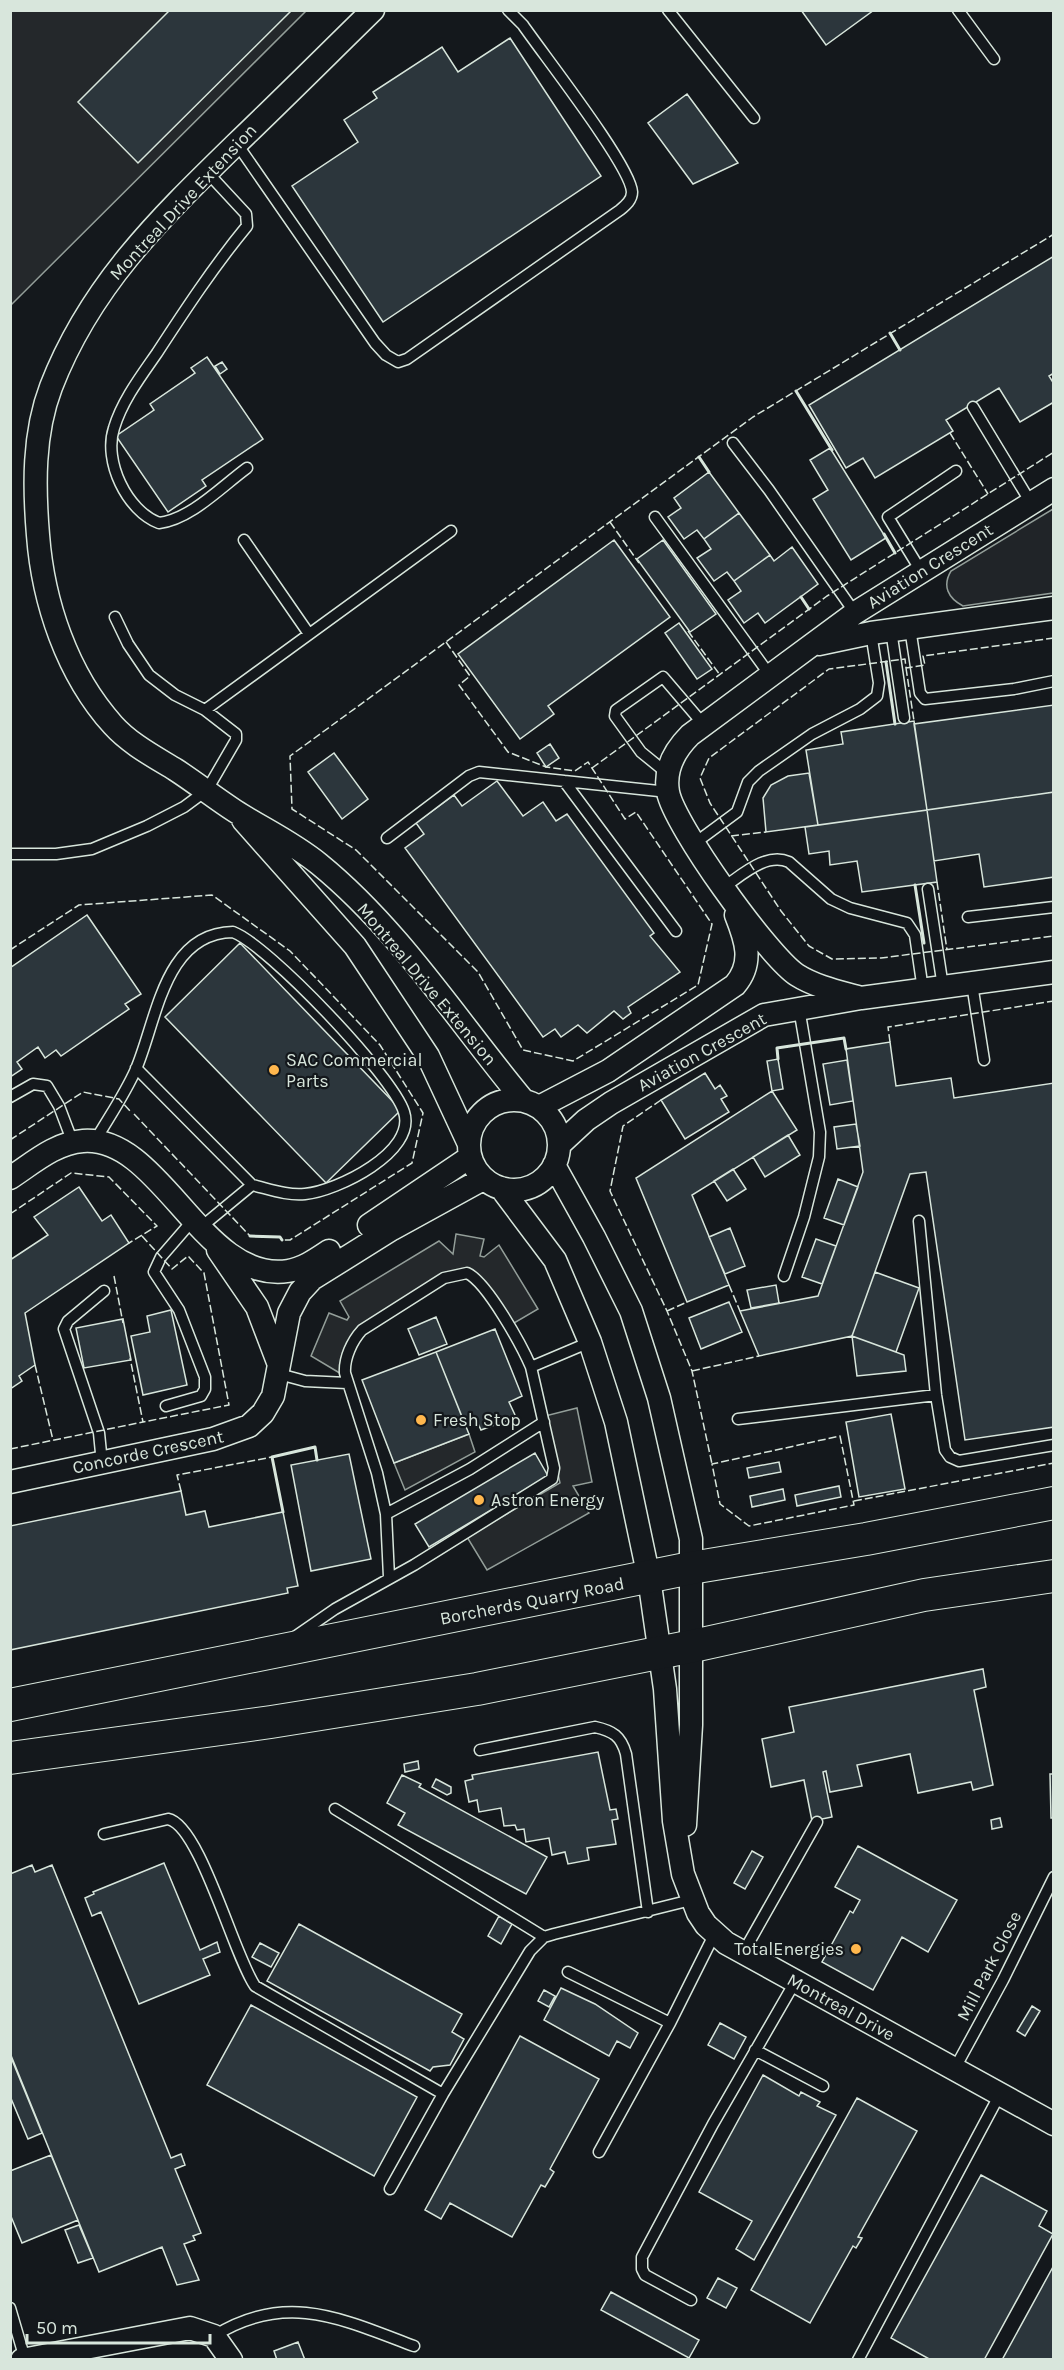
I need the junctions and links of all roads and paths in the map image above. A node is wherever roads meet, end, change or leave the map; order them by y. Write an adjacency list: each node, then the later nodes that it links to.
1 (373, 10): 7 (street, Montreal Drive Extension)
2 (508, 10): 7 (lane)
3 (668, 10): 6 (lane)
4 (958, 10): 5 (lane)
5 (994, 58)
6 (753, 118)
7 (237, 144): 8 (street, Montreal Drive Extension)
8 (207, 172): 11 (lane); 32 (street, Montreal Drive Extension)
9 (973, 407): 14 (lane)
10 (733, 443): 20 (lane)
11 (247, 468)
12 (956, 471): 18 (lane)
13 (1053, 489): 14 (street, Aviation Crescent)
14 (1031, 503): 18 (street, Aviation Crescent)
15 (655, 517): 25 (lane)
16 (451, 531): 23 (lane)
17 (244, 540): 23 (lane)
18 (921, 571): 20 (street, Aviation Crescent)
19 (1053, 608): 22 (street, Aviation Crescent)
20 (855, 613): 24 (street, Aviation Crescent)
21 (115, 617): 27 (lane)
22 (891, 630): 24 (street, Aviation Crescent); 26 (lane); 28 (lane); 35 (lane)
23 (309, 634): 27 (lane)
24 (808, 646): 25 (street, Aviation Crescent)
25 (769, 675): 29 (street, Aviation Crescent)
26 (1053, 681)
27 (206, 710): 32 (lane)
28 (903, 718)
29 (704, 725): 31 (street, Aviation Crescent); 31 (lane)
30 (564, 782): 31 (lane); 34 (lane); 41 (lane)
31 (668, 783): 35 (street, Aviation Crescent)
32 (207, 790): 33 (street, Montreal Drive Extension); 36 (lane)
33 (237, 812): 50 (street, Montreal Drive Extension); 52 (street, Montreal Drive Extension)
34 (387, 838)
35 (695, 843): 38 (street, Aviation Crescent)
36 (10, 854)
37 (928, 890): 44 (lane)
38 (726, 891): 44 (lane); 45 (street, Aviation Crescent); 50 (street, Aviation Crescent)
39 (1053, 907): 40 (lane)
40 (968, 917)
41 (676, 931)
42 (1053, 972): 43 (street, Aviation Crescent)
43 (972, 984): 44 (street, Aviation Crescent); 47 (lane)
44 (933, 989): 45 (street, Aviation Crescent)
45 (861, 998): 46 (street, Aviation Crescent)
46 (800, 1008): 53 (street, Aviation Crescent); 59 (lane)
47 (984, 1060)
48 (136, 1068): 51 (lane); 56 (lane); 56 (lane)
49 (10, 1097): 51 (lane)
50 (532, 1104): 52 (street); 53 (street)
51 (84, 1142): 54 (street); 58 (street)
52 (469, 1150): 55 (street); 58 (street)
53 (557, 1155): 55 (street); 74 (street)
54 (10, 1178)
55 (492, 1184): 61 (street); 63 (street, Concorde Crescent)
56 (252, 1185): 58 (lane)
57 (919, 1221): 65 (lane)
58 (200, 1228): 63 (street); 66 (lane)
59 (784, 1276)
60 (104, 1291): 70 (lane)
61 (590, 1342): 62 (lane); 77 (street)
62 (531, 1367): 64 (lane); 68 (lane)
63 (279, 1369): 64 (lane); 70 (street, Concorde Crescent)
64 (347, 1383): 73 (lane)
65 (936, 1395): 67 (lane); 69 (lane)
66 (166, 1406)
67 (738, 1419)
68 (544, 1422): 73 (lane); 76 (lane)
69 (1053, 1445)
70 (102, 1463): 71 (street, Concorde Crescent)
71 (10, 1482)
72 (1053, 1503): 74 (main road, Borcherds Quarry Road)
73 (386, 1514): 76 (lane)
74 (691, 1568): 77 (main road, Borcherds Quarry Road); 78 (street, Montreal Drive)
75 (1053, 1576): 78 (main road)
76 (389, 1577): 79 (lane)
77 (649, 1578): 79 (main road, Borcherds Quarry Road); 80 (street, Montreal Drive)
78 (693, 1646): 80 (main road); 87 (street, Montreal Drive)
79 (275, 1651): 81 (main road, Borcherds Quarry Road)
80 (659, 1652): 83 (main road); 87 (street, Montreal Drive)
81 (10, 1705)
82 (480, 1750): 90 (lane)
83 (10, 1758)
84 (335, 1809): 92 (lane)
85 (817, 1822): 93 (lane)
86 (104, 1834): 100 (lane)
87 (680, 1847): 89 (street, Montreal Drive)
88 (1053, 1877): 98 (lane, Mill Park Close)
89 (691, 1899): 90 (lane); 91 (street, Montreal Drive)
90 (648, 1912): 92 (lane)
91 (714, 1933): 93 (street, Montreal Drive); 96 (lane)
92 (544, 1937): 100 (lane)
93 (743, 1953): 95 (street, Montreal Drive)
94 (568, 1972): 96 (lane)
95 (795, 1982): 97 (lane); 98 (street, Montreal Drive)
96 (670, 2023): 103 (lane)
97 (755, 2050): 99 (lane); 105 (lane)
98 (954, 2070): 101 (street, Montreal Drive)
99 (823, 2086)
100 (443, 2094): 104 (lane)
101 (1000, 2094): 102 (street, Montreal Drive); 111 (lane)
102 (1053, 2124)
103 (599, 2152)
104 (390, 2189)
105 (691, 2300)
106 (10, 2308): 109 (lane)
107 (214, 2336): 108 (lane); 109 (street); 110 (street)
108 (414, 2346)
109 (24, 2359)
110 (231, 2360)
111 (858, 2360)

